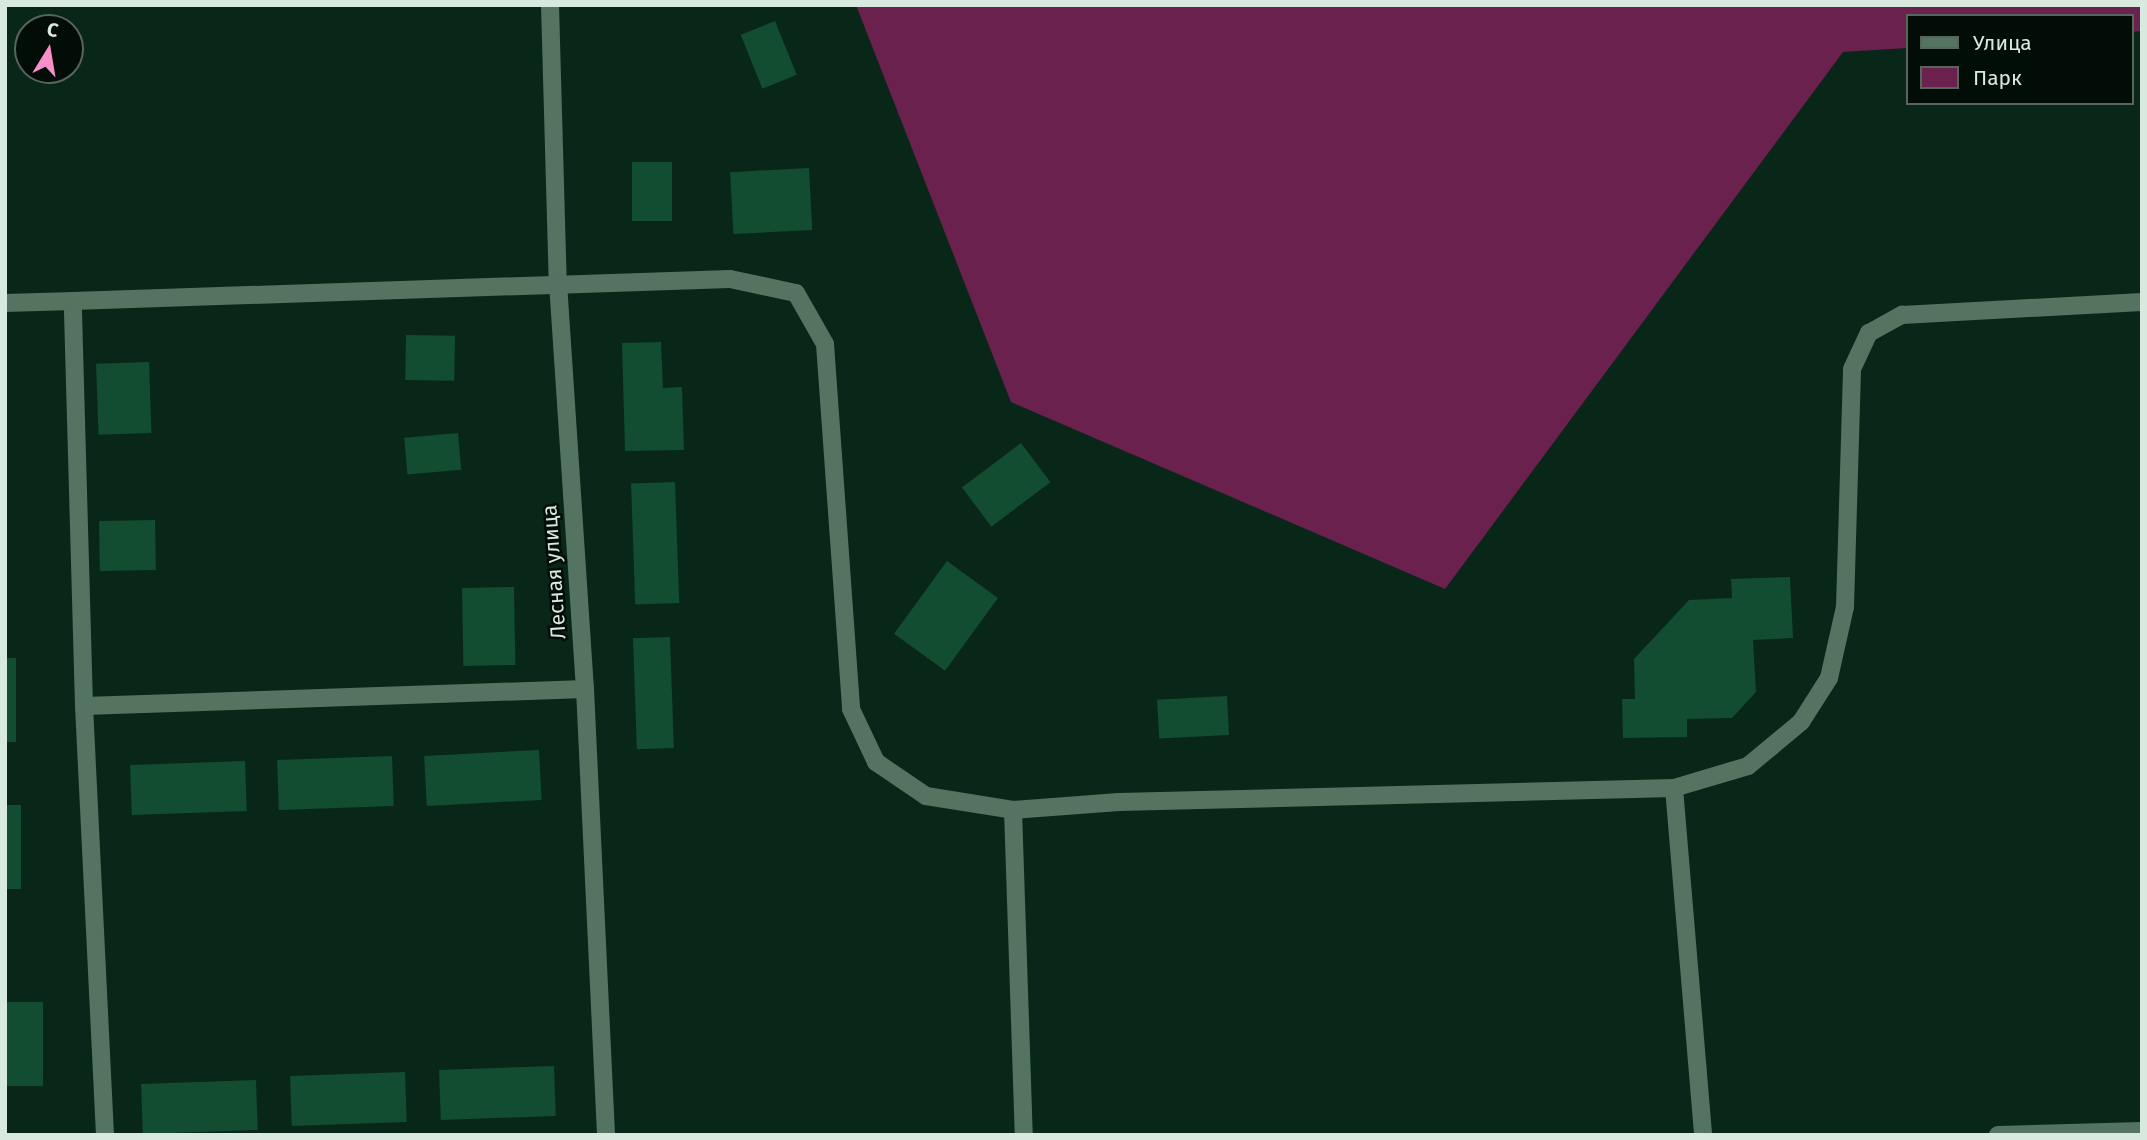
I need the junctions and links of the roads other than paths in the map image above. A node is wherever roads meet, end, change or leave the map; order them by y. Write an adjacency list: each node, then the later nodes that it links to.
1 (550, 5): 2 (street, Лесная улица)
2 (558, 283): 3 (street); 6 (street, Лесная улица); 9 (street)
3 (73, 301): 5 (street); 7 (street)
4 (2142, 302): 8 (street)
5 (5, 303)
6 (585, 689): 7 (street); 12 (street, Лесная улица)
7 (85, 706): 11 (street)
8 (1674, 788): 9 (street); 14 (street)
9 (1013, 810): 13 (street)
10 (2142, 1131): 15 (street)
11 (105, 1135)
12 (606, 1135)
13 (1024, 1135)
14 (1703, 1135)
15 (1998, 1135)

